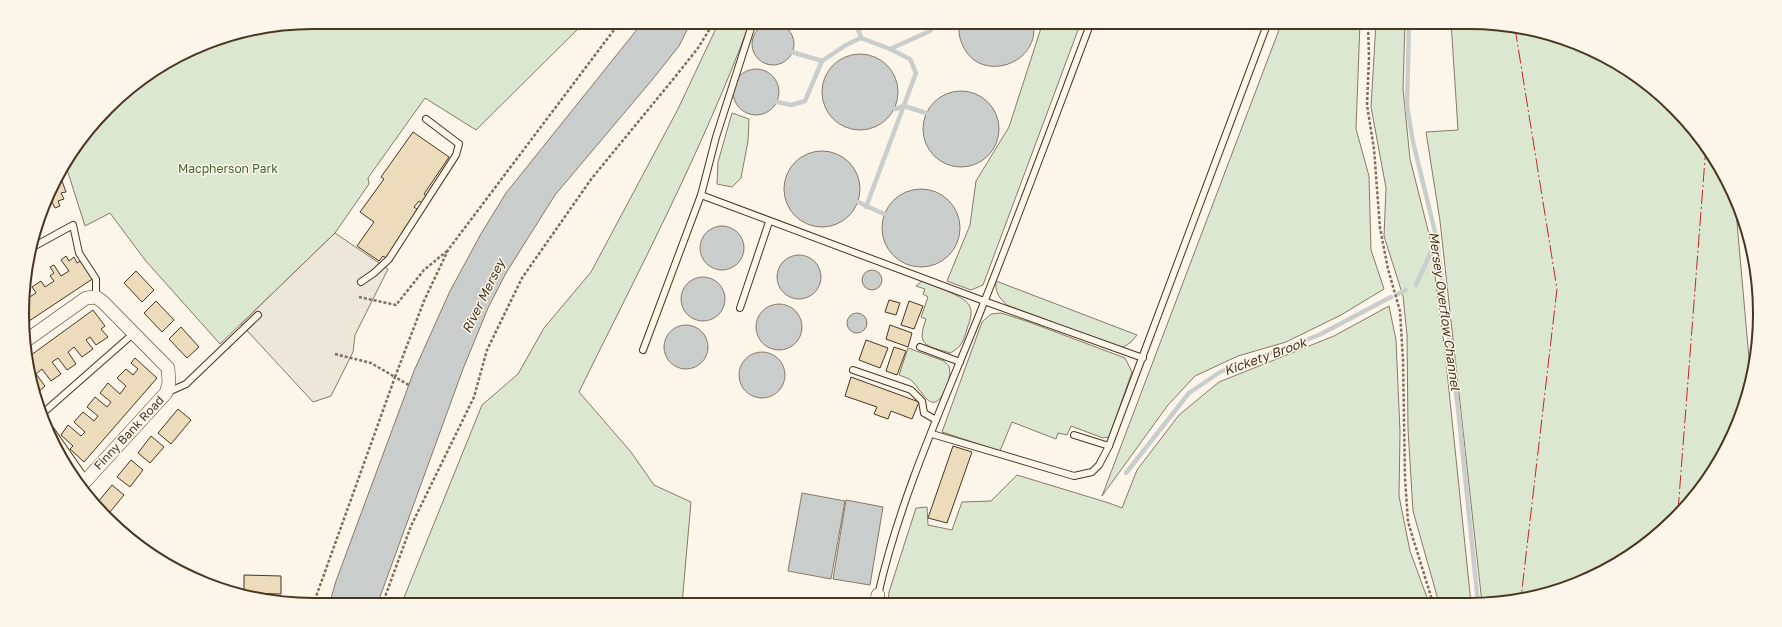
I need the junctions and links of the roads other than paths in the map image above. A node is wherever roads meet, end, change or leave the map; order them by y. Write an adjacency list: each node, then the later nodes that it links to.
1 (751, 29): 5 (lane)
2 (1088, 29): 10 (lane)
3 (1265, 29): 17 (lane)
4 (426, 120): 8 (lane)
5 (701, 195): 6 (lane); 16 (lane)
6 (769, 222): 10 (lane); 11 (lane)
7 (38, 244): 9 (lane)
8 (361, 282)
9 (91, 297): 13 (street, Finny Bank Road); 14 (street)
10 (984, 301): 17 (lane); 18 (lane)
11 (740, 308)
12 (258, 315): 20 (lane)
13 (134, 333): 20 (street, Finny Bank Road); 21 (lane)
14 (30, 338)
15 (920, 347): 18 (lane)
16 (643, 350)
17 (1143, 358): 25 (lane)
18 (960, 362): 22 (lane)
19 (853, 370): 22 (lane)
20 (166, 393): 26 (street, Finny Bank Road)
21 (46, 410)
22 (936, 420): 23 (lane)
23 (932, 434): 25 (lane); 27 (lane)
24 (1074, 435): 25 (lane)
25 (1109, 446)
26 (84, 482)
27 (877, 598)

